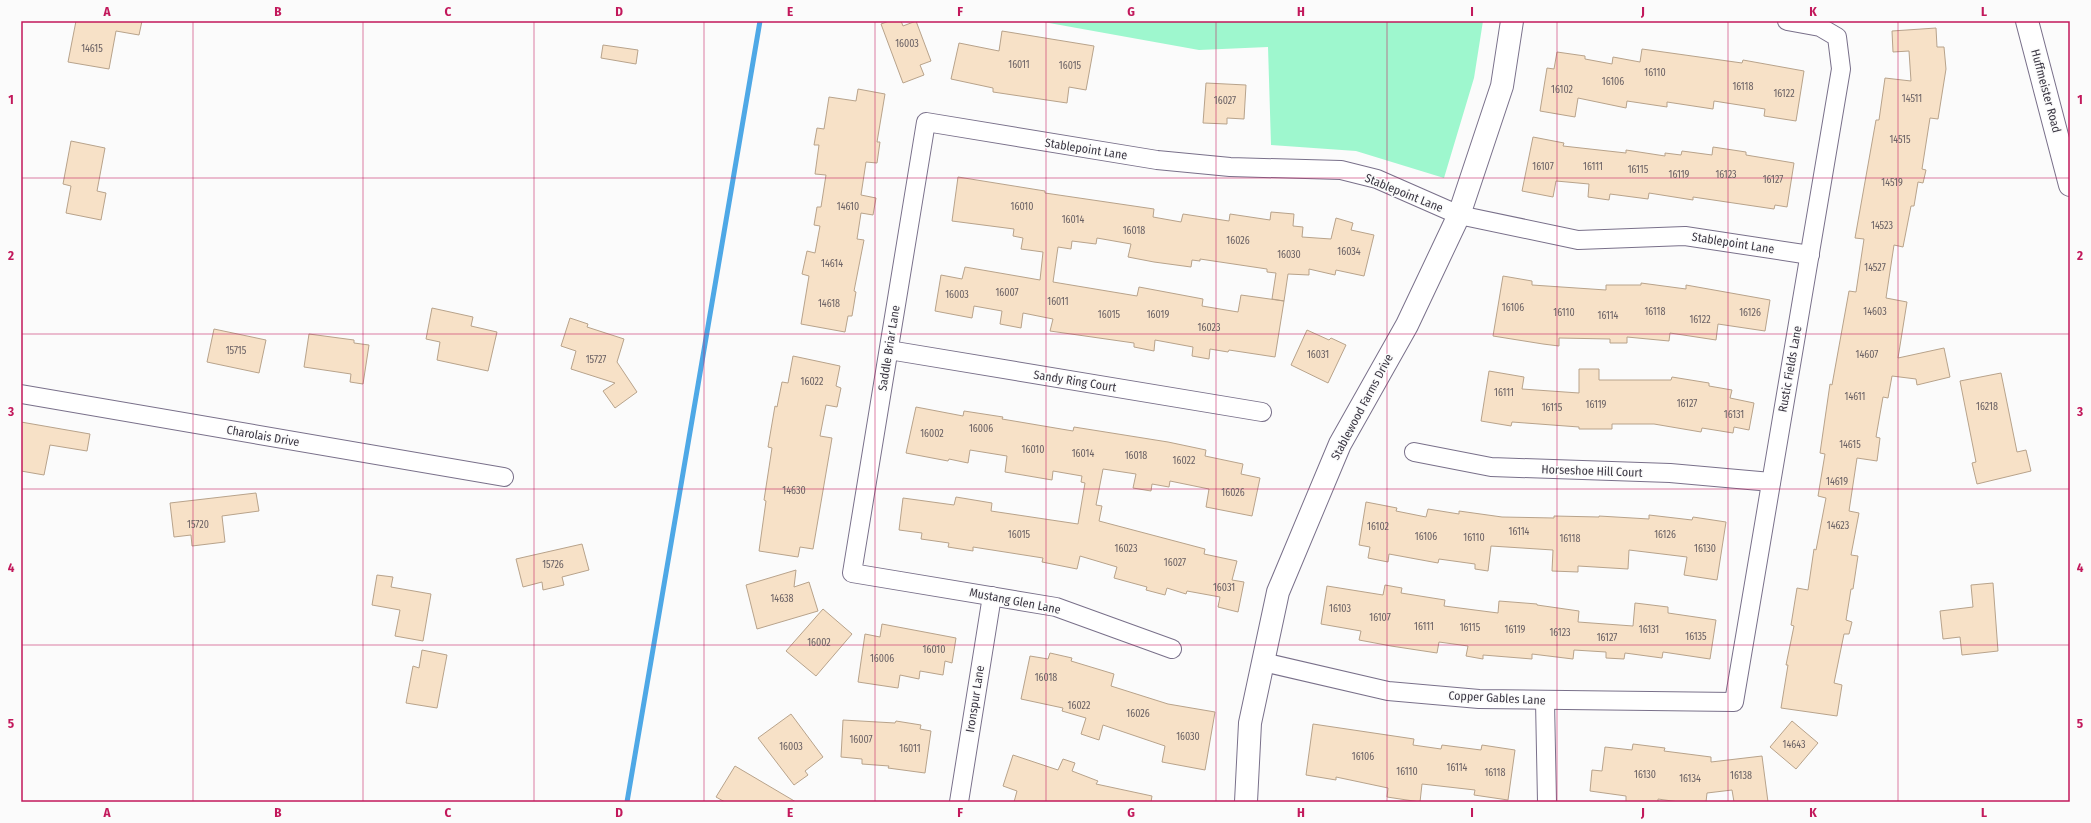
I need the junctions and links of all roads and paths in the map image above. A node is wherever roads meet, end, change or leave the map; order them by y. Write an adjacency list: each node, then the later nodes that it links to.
1 (1512, 21): 6 (street, Stablewood Farms Drive)
2 (1787, 21): 7 (street, Rustic Fields Lane)
3 (2027, 21): 5 (street, Huffmeister Road)
4 (926, 122): 6 (street, Stablepoint Lane); 8 (street, Saddle Briar Lane)
5 (2070, 185)
6 (1459, 215): 7 (street, Stablepoint Lane); 17 (street, Stablewood Farms Drive)
7 (1810, 255): 13 (street, Rustic Fields Lane)
8 (889, 350): 10 (street, Sandy Ring Court); 14 (street, Saddle Briar Lane)
9 (21, 394): 12 (street, Charolais Drive)
10 (1262, 412)
11 (1414, 452): 13 (street, Horseshoe Hill Court)
12 (504, 477)
13 (1771, 482): 19 (street, Rustic Fields Lane)
14 (852, 573): 15 (street, Mustang Glen Lane)
15 (992, 596): 16 (street, Mustang Glen Lane); 20 (street, Ironspur Lane)
16 (1172, 649)
17 (1263, 662): 18 (street, Copper Gables Lane); 21 (street, Stablewood Farms Drive)
18 (1545, 701): 19 (street, Copper Gables Lane); 22 (street)
19 (1734, 702)
20 (959, 802)
21 (1246, 802)
22 (1547, 802)

